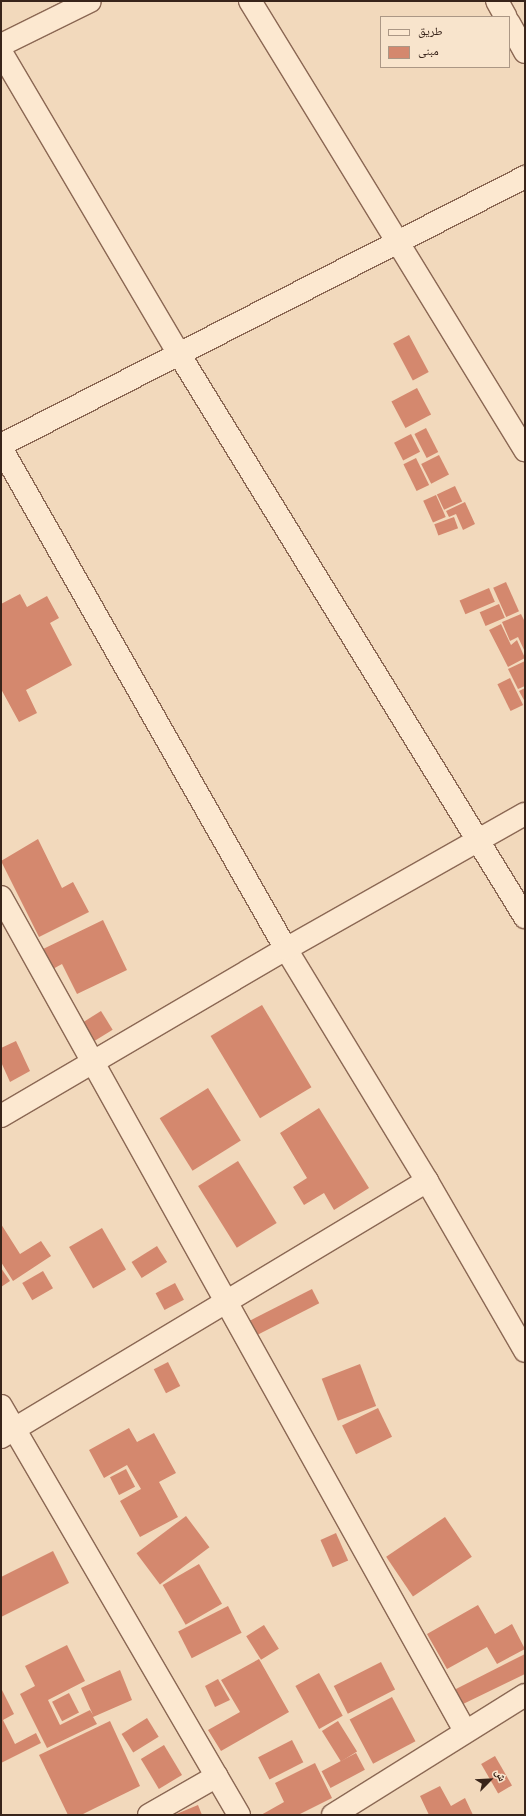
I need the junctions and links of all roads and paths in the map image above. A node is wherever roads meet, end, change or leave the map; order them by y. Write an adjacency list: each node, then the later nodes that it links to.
1 (90, 1): 6 (street)
2 (250, 1): 10 (street)
3 (497, 1): 4 (street)
4 (505, 16)
5 (510, 25): 8 (street)
6 (1, 45)
7 (1, 52): 11 (street)
8 (525, 52)
9 (525, 177): 10 (street)
10 (396, 242): 11 (street); 13 (street)
11 (179, 354): 12 (street); 15 (street)
12 (1, 447): 18 (street)
13 (525, 450)
14 (525, 814): 15 (street)
15 (479, 842): 17 (street); 18 (street)
16 (1, 897): 19 (street)
17 (525, 917)
18 (286, 949): 19 (street); 21 (street)
19 (95, 1063): 20 (street); 22 (street)
20 (1, 1116)
21 (427, 1181): 22 (street); 23 (street)
22 (228, 1301): 25 (street); 27 (street)
23 (525, 1351)
24 (1, 1406): 25 (street)
25 (8, 1432): 28 (street)
26 (525, 1695): 27 (street)
27 (465, 1731): 31 (street)
28 (217, 1776): 29 (street); 30 (street)
29 (149, 1815)
30 (239, 1815)
31 (333, 1815)

